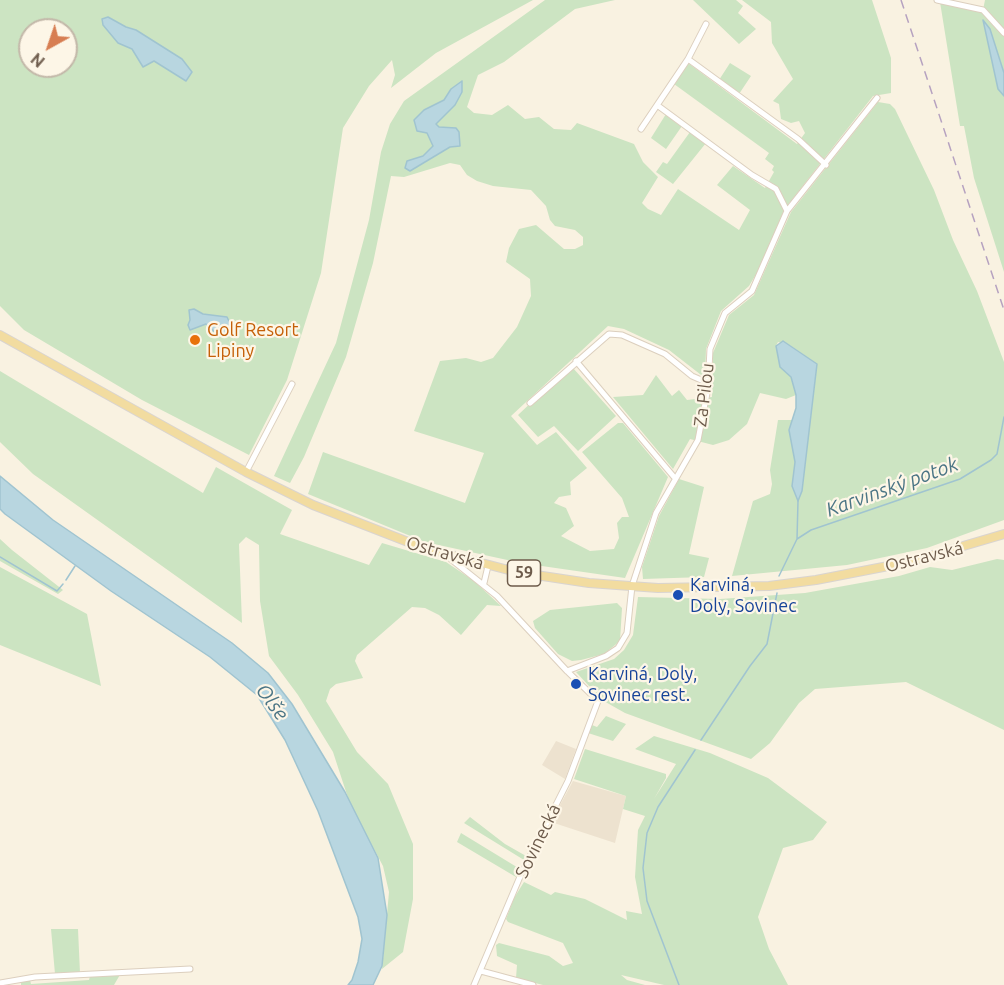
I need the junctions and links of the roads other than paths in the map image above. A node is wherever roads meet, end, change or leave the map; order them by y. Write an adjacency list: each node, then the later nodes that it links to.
1 (937, 0): 3 (street)
2 (706, 24): 4 (street)
3 (1004, 33)
4 (688, 59): 6 (street); 8 (street)
5 (877, 98): 8 (street, Za Pilou)
6 (657, 105): 7 (street); 9 (street)
7 (641, 129)
8 (826, 165): 9 (street, Za Pilou)
9 (787, 211): 12 (street, Za Pilou)
10 (0, 335): 15 (main road, Ostravská / 59)
11 (576, 361): 12 (street); 14 (street); 16 (street)
12 (708, 383): 16 (street, Za Pilou)
13 (292, 384): 15 (street)
14 (530, 403)
15 (246, 472): 18 (main road, Ostravská / 59)
16 (674, 477): 21 (street, Za Pilou)
17 (1004, 534): 21 (main road, Ostravská / 59)
18 (445, 554): 19 (main road, Ostravská / 59); 20 (street, Sovinecká)
19 (488, 566): 20 (street); 21 (main road, Ostravská / 59)
20 (484, 584): 22 (street, Sovinecká)
21 (632, 586): 22 (street)
22 (567, 671): 24 (street, Sovinecká)
23 (190, 969): 25 (street)
24 (481, 971): 26 (street); 27 (street)
25 (0, 983)
26 (474, 985)
27 (533, 985)

